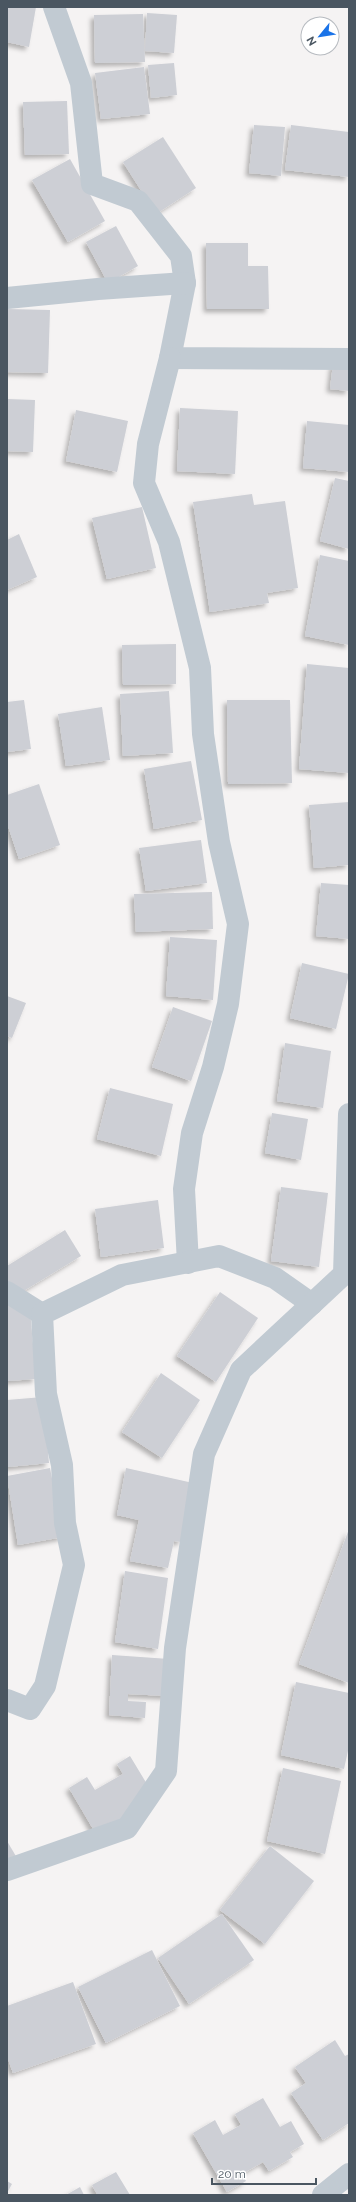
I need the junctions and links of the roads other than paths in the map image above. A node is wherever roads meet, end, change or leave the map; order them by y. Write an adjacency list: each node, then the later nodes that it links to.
1 (54, 7): 2 (street)
2 (185, 283): 3 (street); 4 (street)
3 (7, 298)
4 (170, 358): 5 (street); 7 (street)
5 (349, 359)
6 (349, 1114): 9 (street)
7 (188, 1262): 9 (street); 10 (street)
8 (7, 1292): 10 (street)
9 (312, 1304): 12 (street)
10 (42, 1314): 11 (street)
11 (7, 1700)
12 (7, 1870)
13 (349, 2174): 14 (street)
14 (323, 2195)

